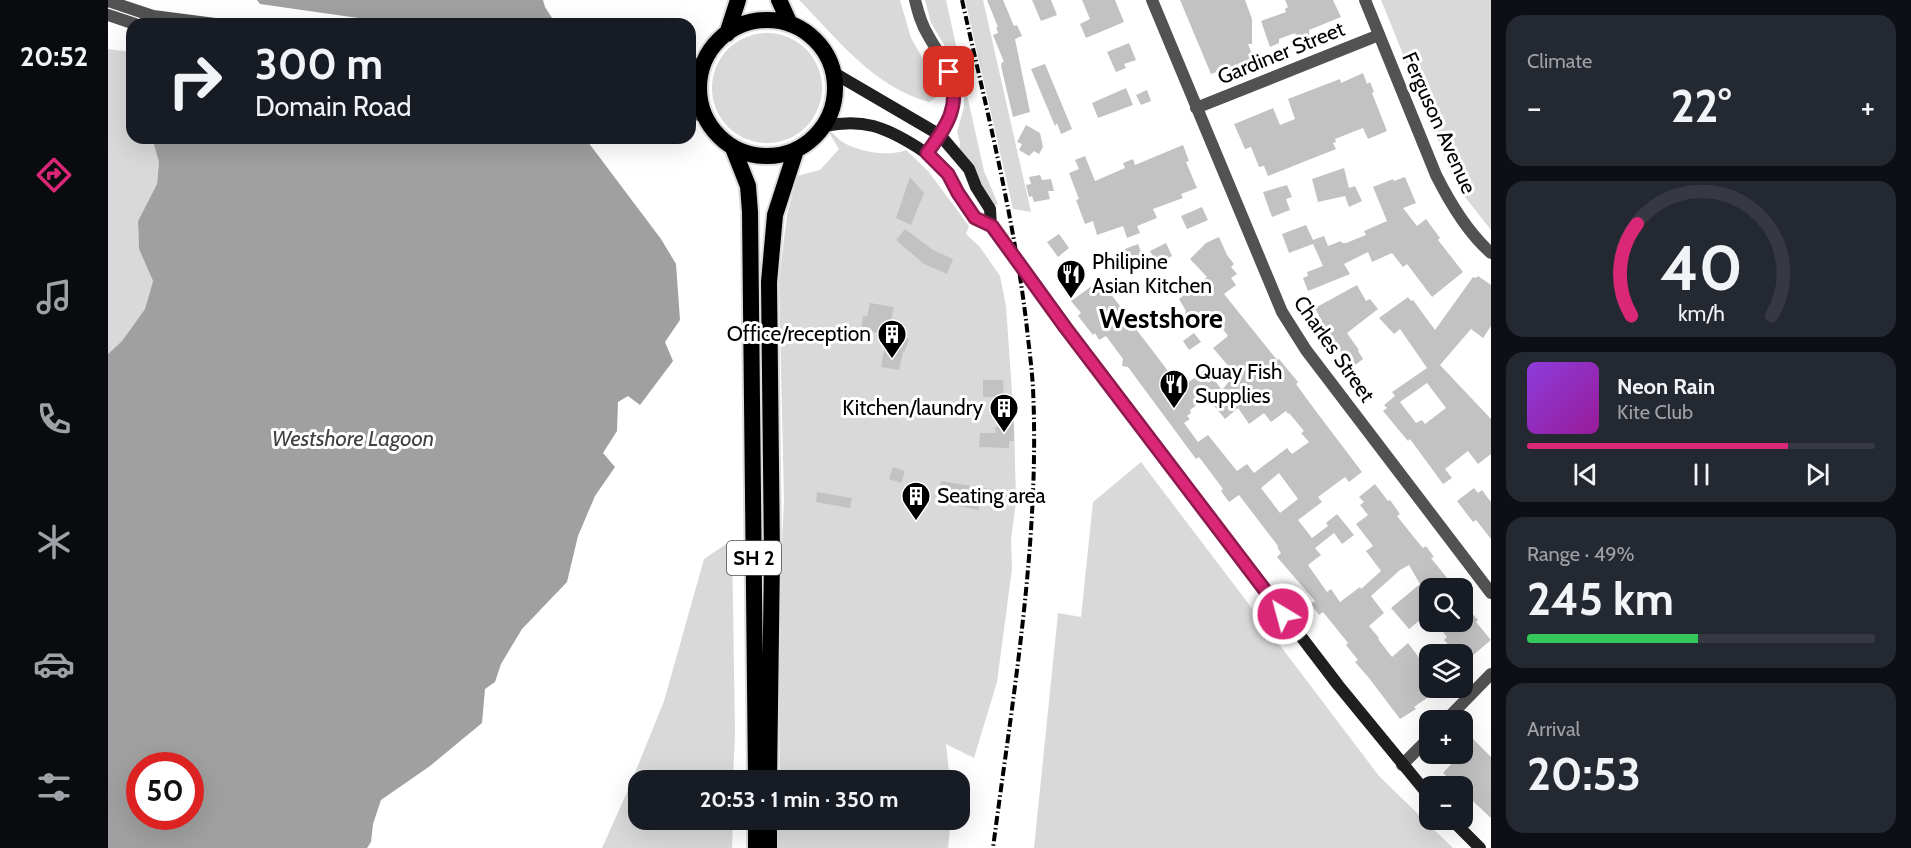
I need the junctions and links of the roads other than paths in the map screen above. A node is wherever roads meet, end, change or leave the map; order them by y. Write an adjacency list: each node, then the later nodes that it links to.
1 (108, 0): 8 (street)
2 (738, 0): 11 (highway, SH 2)
3 (780, 0): 10 (highway)
4 (915, 0): 18 (street)
5 (1152, 0): 15 (street, Charles Street)
6 (1365, 0): 12 (street, Ferguson Avenue)
7 (108, 15): 9 (street)
8 (168, 18)
9 (126, 21)
10 (790, 24): 11 (highway, SH 2); 14 (highway, SH 2)
11 (727, 34): 13 (highway, SH 2)
12 (1379, 34): 15 (street, Gardiner Street); 23 (street, Ferguson Avenue)
13 (697, 64): 16 (highway, SH 2)
14 (834, 73): 17 (highway, SH 2); 18 (main road)
15 (1196, 108): 24 (street, Charles Street)
16 (698, 115): 19 (highway, SH 2)
17 (825, 126): 20 (highway, SH 2); 21 (main road)
18 (940, 135): 21 (street); 22 (main road)
19 (734, 148): 20 (highway, SH 2); 29 (highway, SH 2)
20 (796, 150): 30 (highway, SH 2)
21 (927, 153): 22 (main road)
22 (992, 226): 28 (main road)
23 (1491, 253)
24 (1491, 593)
25 (1491, 674): 26 (street)
26 (1456, 710)
27 (1419, 748): 28 (street)
28 (1402, 765): 31 (main road)
29 (756, 770)
30 (769, 770)
31 (1419, 784)
32 (756, 830): 35 (highway)
33 (769, 830): 36 (highway)
34 (1462, 830): 37 (main road)
35 (756, 848)
36 (769, 848)
37 (1480, 848)

